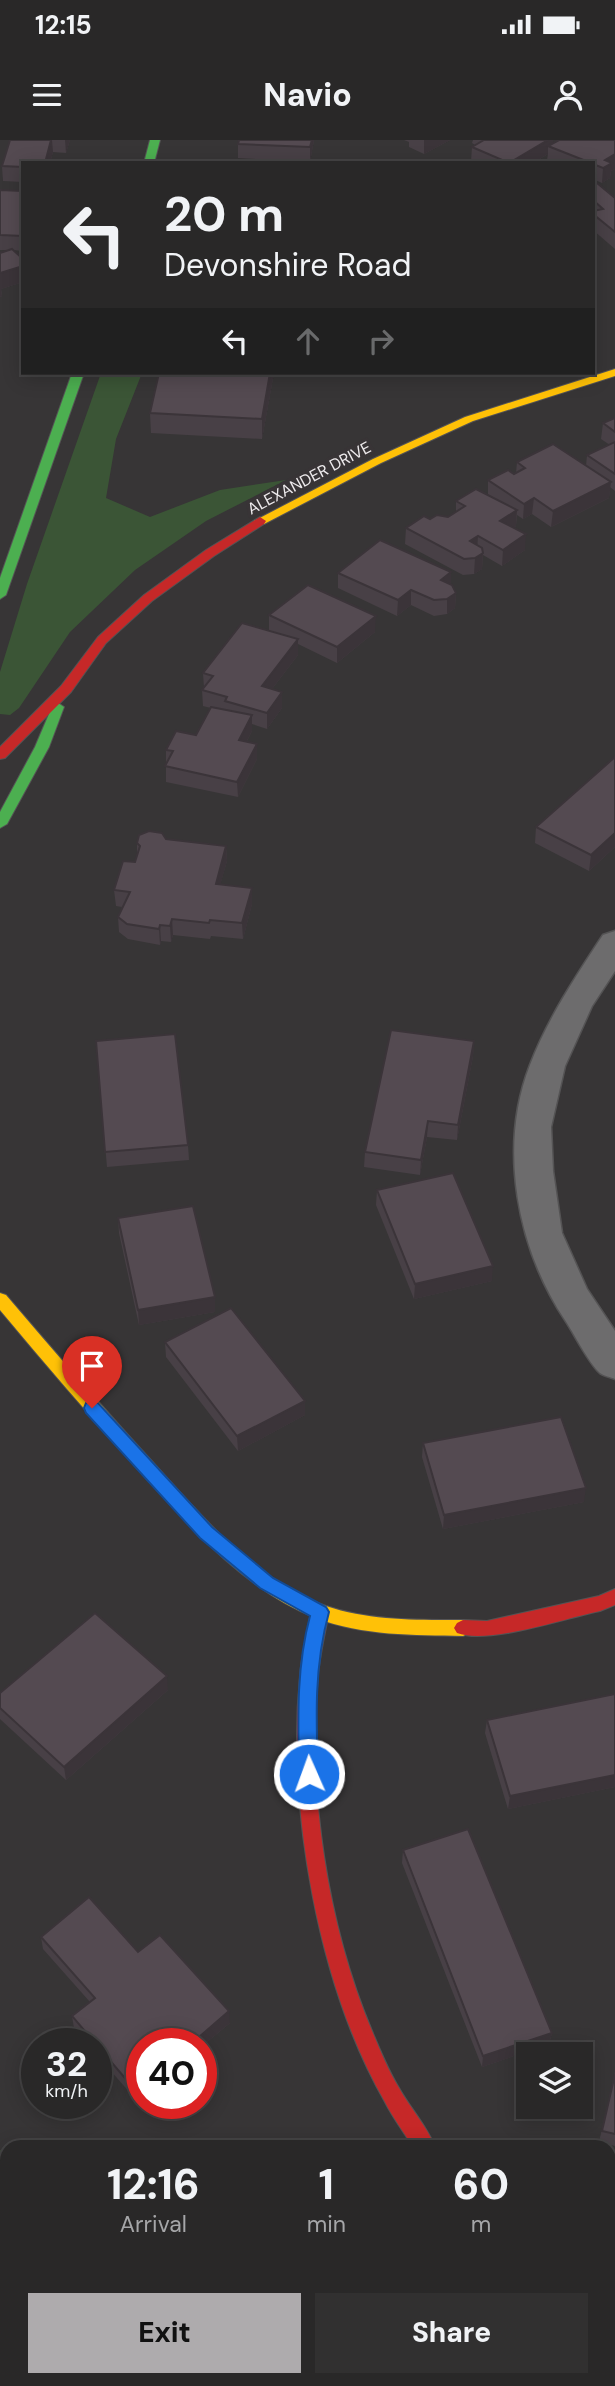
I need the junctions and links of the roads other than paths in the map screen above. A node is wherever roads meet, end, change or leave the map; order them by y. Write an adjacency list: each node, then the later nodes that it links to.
1 (155, 140): 2 (main road)
2 (150, 161)
3 (615, 372): 6 (main road, ALEXANDER DRIVE)
4 (77, 375): 5 (main road)
5 (0, 595)
6 (66, 689): 7 (main road, ALEXANDER DRIVE); 8 (main road, ALEXANDER DRIVE)
7 (0, 754)
8 (0, 824)
9 (615, 943): 11 (street)
10 (0, 1299): 13 (main road)
11 (615, 1363)
12 (615, 1597): 13 (main road)
13 (320, 1612): 14 (main road)
14 (420, 2140)

